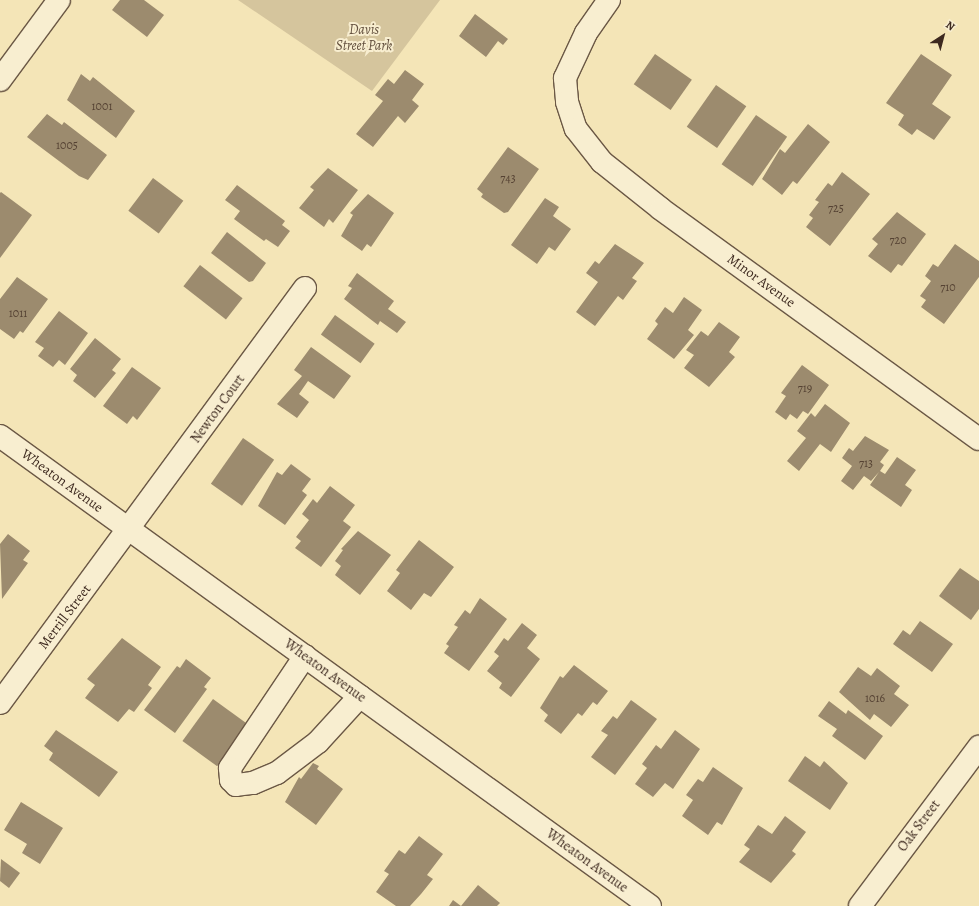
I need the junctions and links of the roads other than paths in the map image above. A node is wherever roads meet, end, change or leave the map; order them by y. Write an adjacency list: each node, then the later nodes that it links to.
1 (59, 0): 3 (street)
2 (609, 0): 6 (street, Minor Avenue)
3 (0, 80)
4 (305, 288): 7 (street, Newton Court)
5 (0, 436): 7 (street, Wheaton Avenue)
6 (979, 439)
7 (130, 530): 8 (street, Wheaton Avenue); 10 (street, Merrill Street)
8 (305, 656): 9 (street, Wheaton Avenue); 9 (street)
9 (360, 696): 12 (street, Wheaton Avenue)
10 (0, 703)
11 (979, 746): 13 (street, Oak Street)
12 (650, 906)
13 (860, 906)

